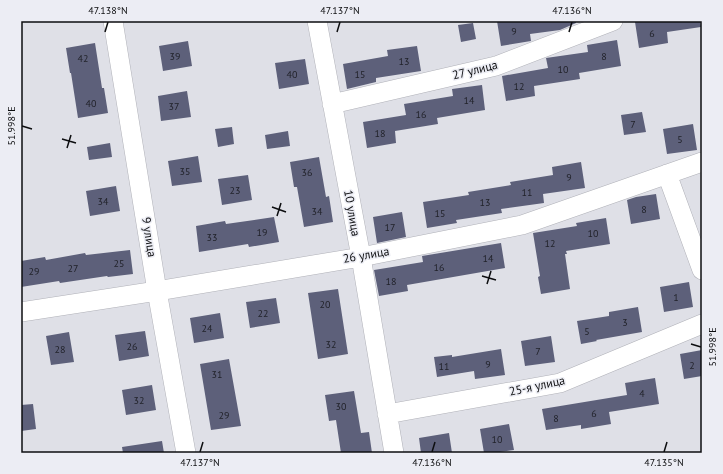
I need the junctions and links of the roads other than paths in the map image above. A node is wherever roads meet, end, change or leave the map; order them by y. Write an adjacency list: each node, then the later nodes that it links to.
1 (113, 21): 9 (street, 9 улица)
2 (317, 21): 4 (street, 10 улица)
3 (613, 21): 4 (street, 27 улица)
4 (332, 104): 7 (street, 10 улица)
5 (702, 162): 6 (street, 26 улица)
6 (667, 174): 7 (street, 26 улица); 8 (street)
7 (360, 257): 9 (street, 26 улица); 12 (street, 10 улица)
8 (702, 270)
9 (157, 291): 10 (street, 26 улица); 13 (street, 9 улица)
10 (21, 312)
11 (702, 324): 12 (street, 25-я улица)
12 (387, 414): 14 (street, 10 улица)
13 (186, 453)
14 (394, 453)

